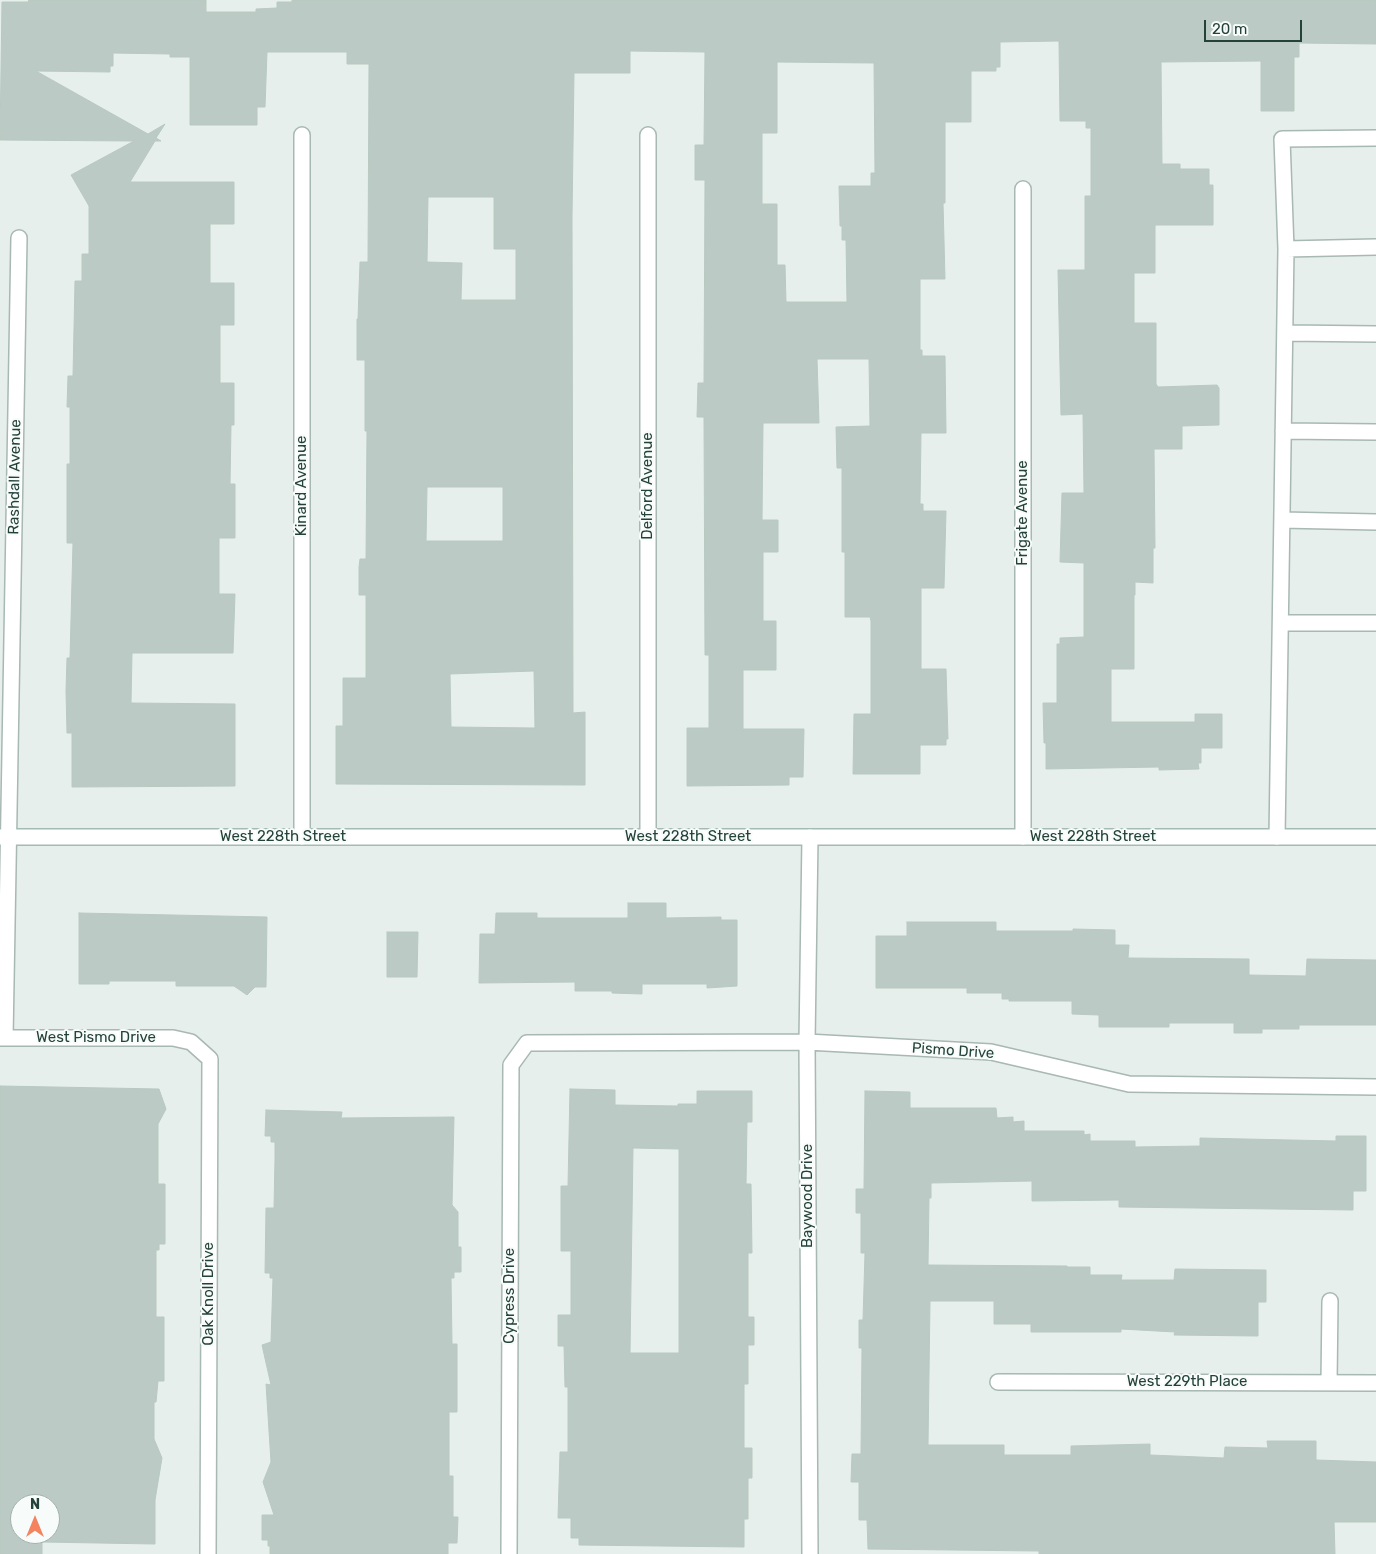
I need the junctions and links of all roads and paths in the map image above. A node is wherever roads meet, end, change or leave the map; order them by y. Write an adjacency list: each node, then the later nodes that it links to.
1 (302, 135): 17 (street, Kinard Avenue)
2 (648, 135): 18 (street, Delford Avenue)
3 (1376, 138): 7 (street)
4 (1023, 189): 20 (street, Frigate Avenue)
5 (19, 238): 16 (street, Rashdall Avenue)
6 (1376, 247): 7 (street)
7 (1286, 249): 8 (street)
8 (1285, 334): 9 (street); 10 (street)
9 (1376, 334)
10 (1283, 431): 11 (street); 12 (street)
11 (1376, 432)
12 (1282, 520): 13 (street); 14 (street)
13 (1376, 522)
14 (1280, 623): 15 (street); 21 (street)
15 (1376, 623)
16 (4, 837): 17 (street, West 228th Street); 23 (street, Rashdall Avenue)
17 (302, 837): 18 (street, West 228th Street)
18 (648, 837): 19 (street, West 228th Street)
19 (810, 837): 20 (street, West 228th Street); 25 (street, Baywood Drive)
20 (1023, 837): 21 (street, West 228th Street)
21 (1277, 837): 22 (street, West 228th Street)
22 (1376, 837)
23 (3, 1038): 24 (street, West Pismo Drive)
24 (191, 1042): 32 (street, Oak Knoll Drive)
25 (808, 1042): 26 (street, Pismo Drive); 27 (street, Pismo Drive); 34 (street, Baywood Drive)
26 (527, 1043): 33 (street, Cypress Drive)
27 (1376, 1087)
28 (1330, 1301): 30 (street)
29 (998, 1382): 30 (street, West 229th Place)
30 (1329, 1383): 31 (street, West 229th Place)
31 (1376, 1383)
32 (208, 1554)
33 (509, 1554)
34 (810, 1554)

